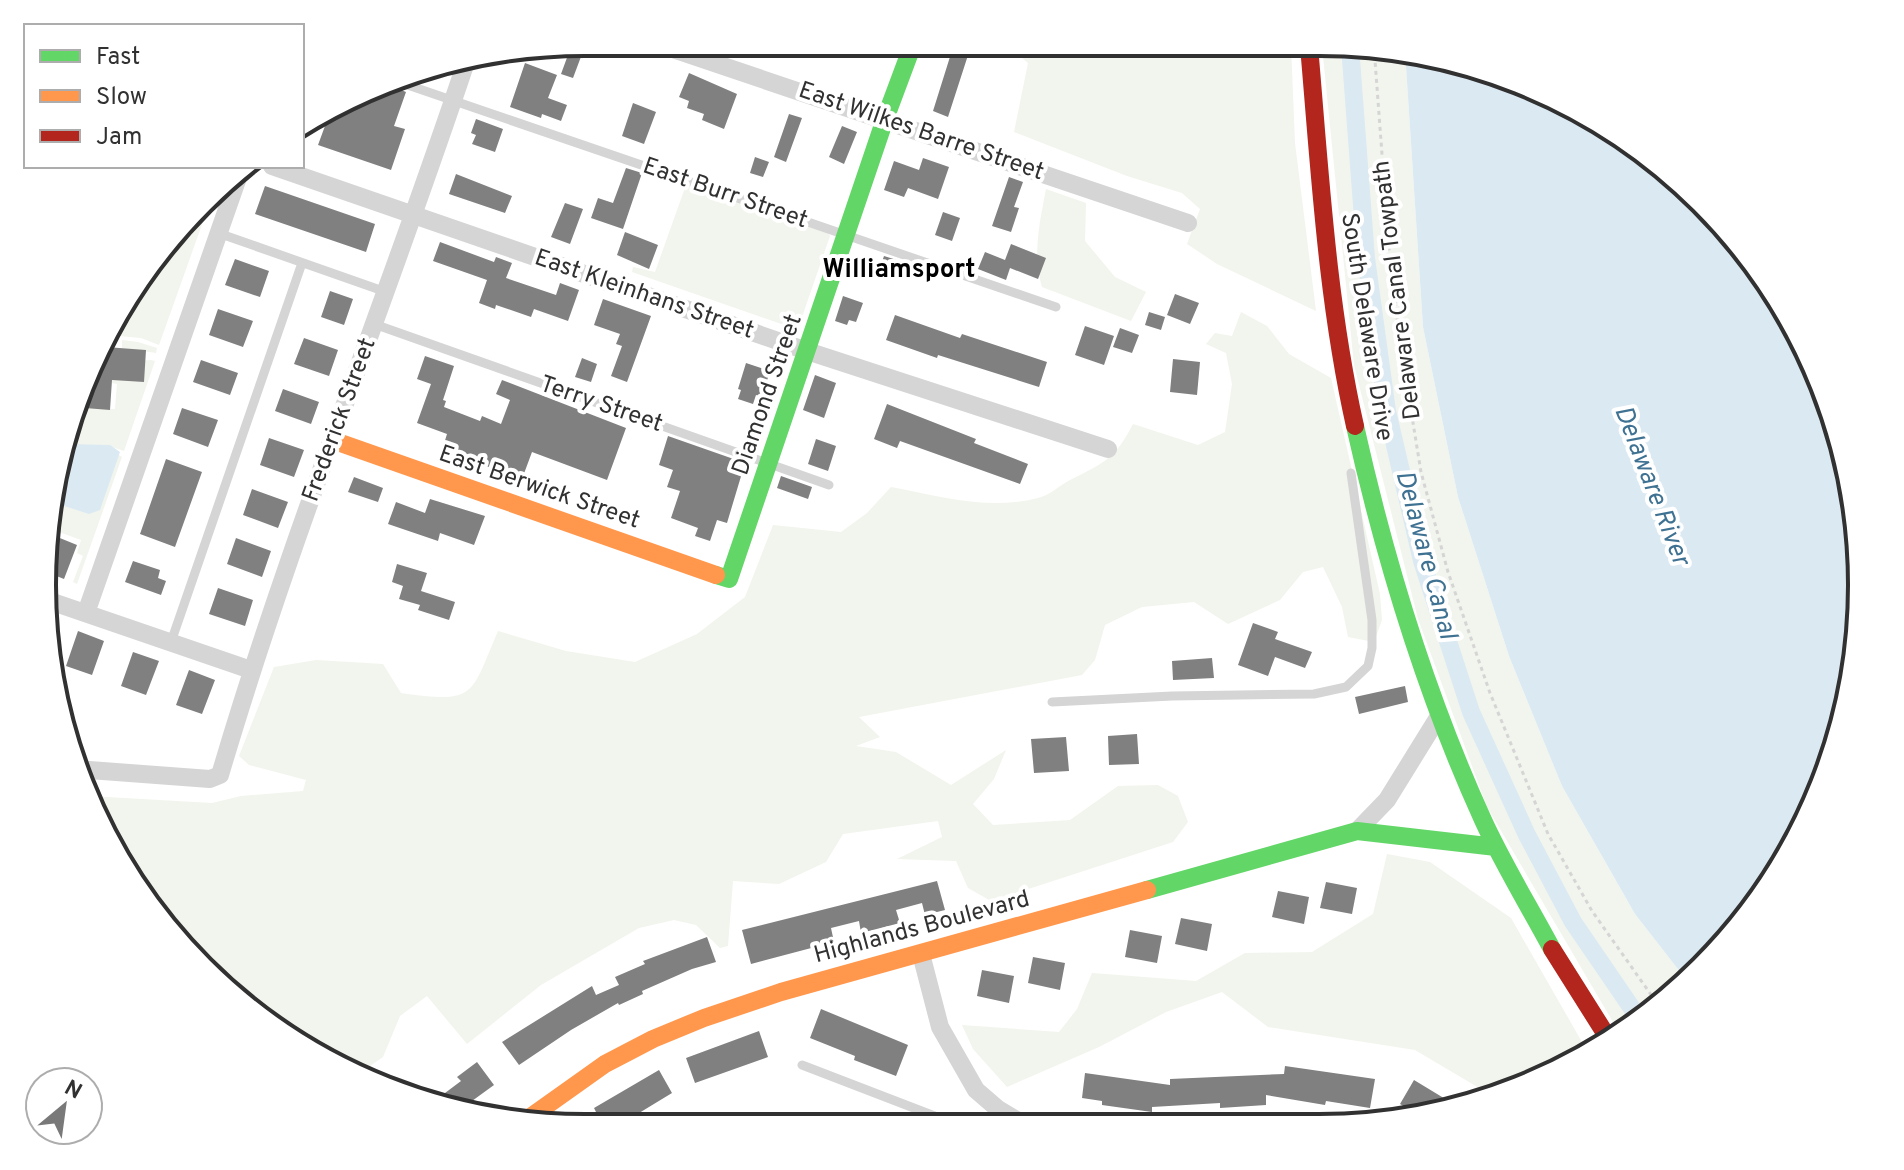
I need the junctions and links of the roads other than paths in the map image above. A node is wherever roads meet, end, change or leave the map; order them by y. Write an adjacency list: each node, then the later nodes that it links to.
1 (694, 56): 7 (street, East Wilkes Barre Street)
2 (909, 56): 7 (main road, Diamond Street)
3 (1310, 56): 19 (main road, South Delaware Drive)
4 (463, 70): 6 (street, Frederick Street)
5 (410, 86): 6 (lane, East Burr Street)
6 (453, 101): 10 (street, Frederick Street); 13 (lane, East Burr Street)
7 (885, 119): 11 (street, East Wilkes Barre Street); 13 (main road, Diamond Street)
8 (278, 168): 10 (street, East Kleinhans Street)
9 (234, 189): 12 (street)
10 (415, 216): 15 (street, Frederick Street); 18 (street, East Kleinhans Street)
11 (1188, 223)
12 (218, 233): 14 (lane); 28 (street)
13 (847, 237): 16 (lane, East Burr Street); 18 (main road, Diamond Street)
14 (302, 263): 15 (lane); 29 (lane)
15 (386, 292): 17 (street, Frederick Street)
16 (1056, 307)
17 (374, 324): 20 (street, Frederick Street); 23 (lane, Terry Street)
18 (807, 351): 21 (street, East Kleinhans Street); 23 (main road, Diamond Street)
19 (1351, 412): 22 (lane); 32 (main road, South Delaware Drive)
20 (332, 440): 26 (main road, East Berwick Street); 30 (street, Frederick Street)
21 (1108, 449)
22 (1348, 451)
23 (770, 465): 25 (lane, Terry Street); 26 (main road, Diamond Street)
24 (1350, 466): 31 (lane)
25 (829, 485)
26 (729, 579)
27 (57, 603): 28 (street)
28 (86, 613): 29 (street)
29 (171, 642): 30 (street)
30 (251, 670): 33 (street, Frederick Street)
31 (1052, 702)
32 (1439, 716): 34 (street); 35 (main road, South Delaware Drive)
33 (90, 770)
34 (1357, 831): 35 (main road, Highlands Boulevard); 36 (main road, Highlands Boulevard)
35 (1496, 847): 37 (main road, South Delaware Drive)
36 (921, 954): 39 (main road, Highlands Boulevard); 41 (street)
37 (1603, 1031)
38 (802, 1065): 40 (lane)
39 (544, 1112)
40 (929, 1114)
41 (1006, 1114)

